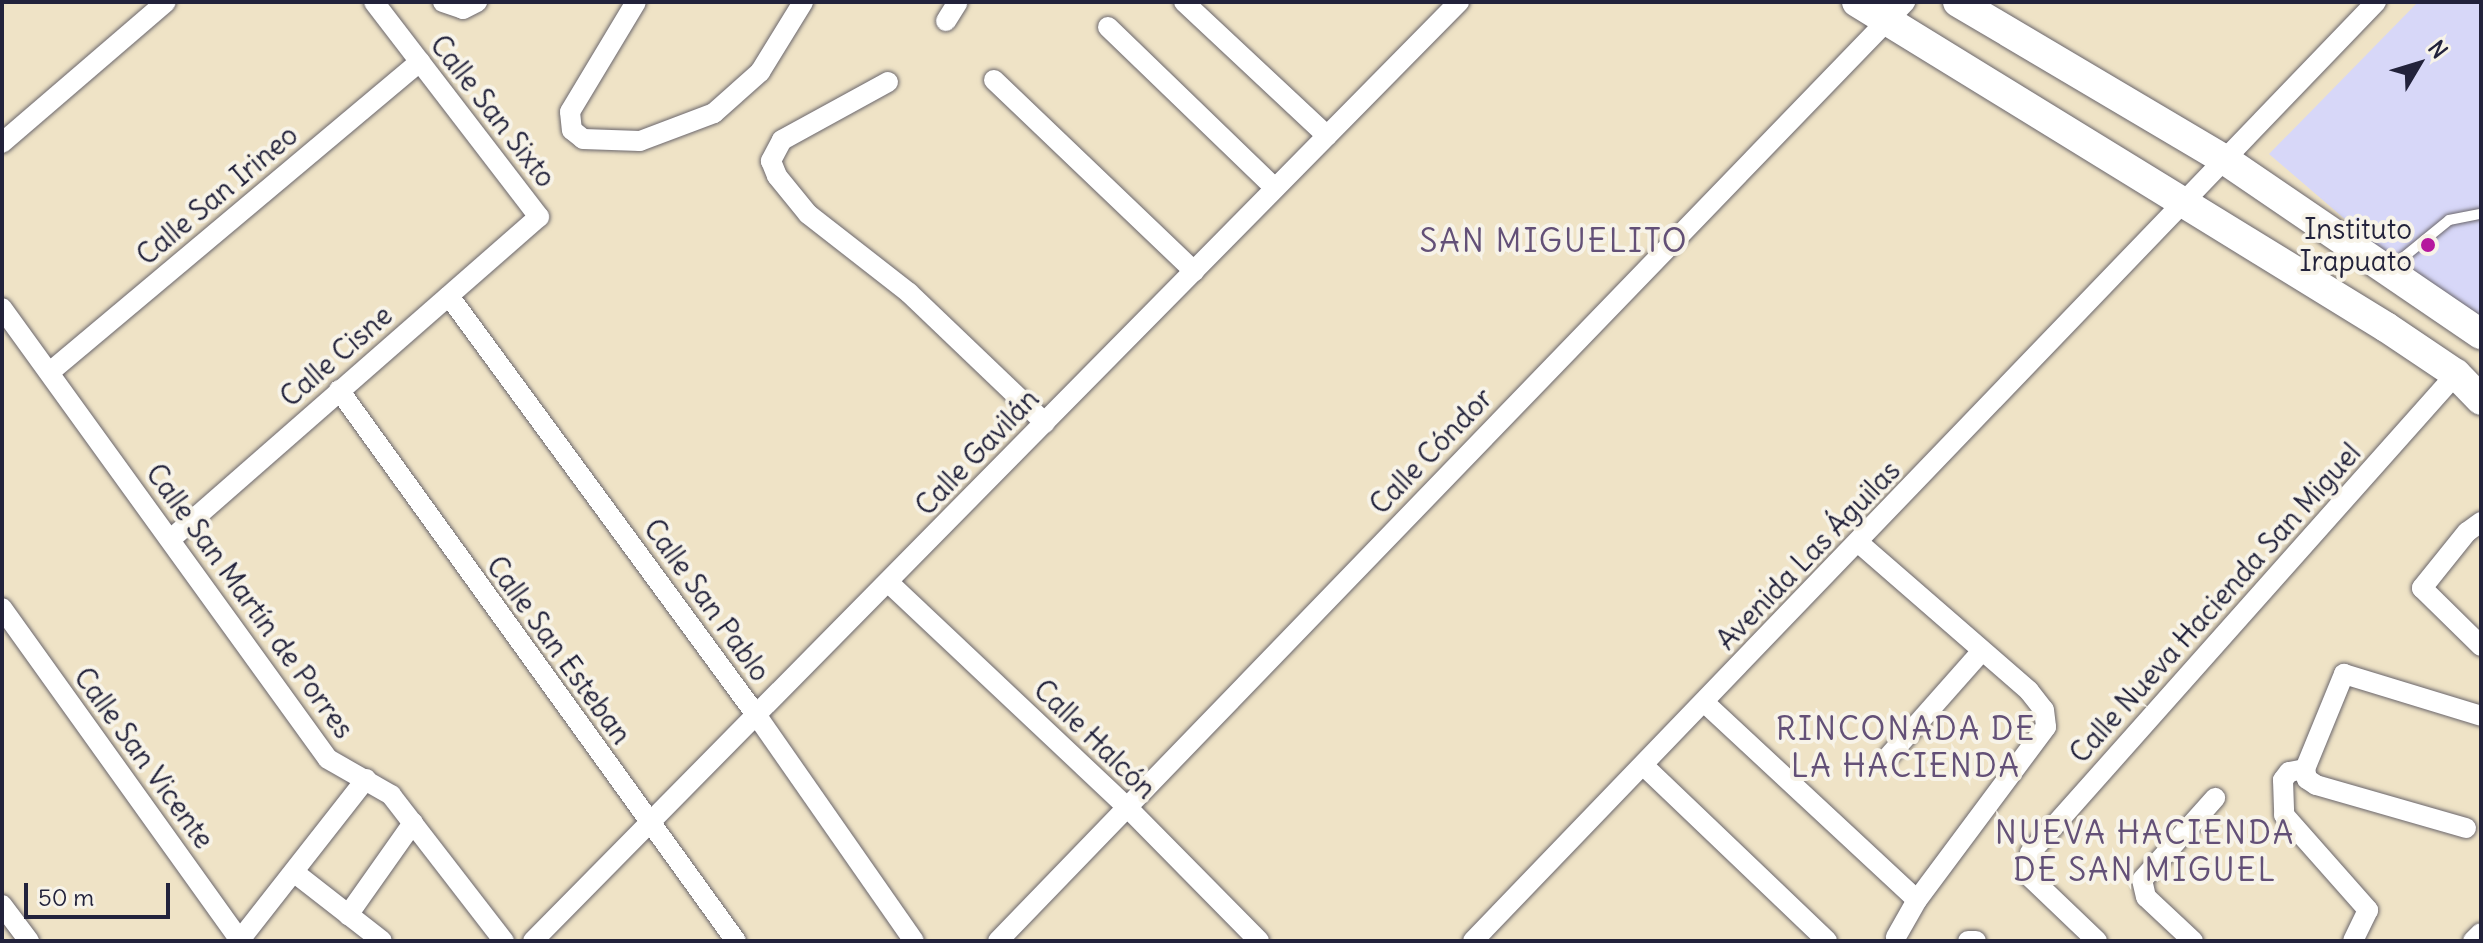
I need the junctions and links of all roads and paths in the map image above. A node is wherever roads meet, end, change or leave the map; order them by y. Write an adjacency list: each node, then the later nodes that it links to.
1 (166, 2): 20 (street)
2 (374, 2): 16 (street, Calle San Sixto)
3 (443, 2): 4 (street)
4 (477, 2)
5 (636, 2): 6 (street)
6 (803, 2)
7 (958, 2): 14 (street)
8 (1184, 2): 19 (street)
9 (1459, 2): 19 (street, Calle Gavilán)
10 (1857, 2): 13 (street)
11 (1958, 2): 21 (street)
12 (2376, 2): 21 (street, Avenida Las Águilas)
13 (1895, 11): 23 (street); 51 (street, Calle Cóndor)
14 (946, 21)
15 (1108, 27): 22 (street)
16 (420, 61): 25 (street, Calle San Sixto); 31 (street, Calle San Irineo)
17 (994, 80): 27 (street)
18 (888, 82): 35 (street)
19 (1327, 136): 22 (street, Calle Gavilán)
20 (2, 143)
21 (2224, 159): 23 (street, Avenida Las Águilas); 26 (street)
22 (1275, 188): 27 (street, Calle Gavilán)
23 (2179, 203): 32 (street); 38 (street, Avenida Las Águilas)
24 (2481, 214): 26 (lane)
25 (539, 217): 28 (street, Calle Cisne)
26 (2389, 270): 30 (street)
27 (1194, 271): 35 (street, Calle Gavilán)
28 (449, 296): 33 (street, Calle Cisne); 44 (street, Calle San Pablo)
29 (2, 308): 31 (street, Calle San Martín de Porres)
30 (2481, 334)
31 (50, 372): 37 (street, Calle San Martín de Porres)
32 (2456, 374): 34 (street); 74 (street, Calle Nueva Hacienda San Miguel)
33 (339, 390): 37 (street, Calle Cisne); 53 (street, Calle San Esteban)
34 (2480, 397)
35 (1045, 423): 39 (street, Calle Gavilán)
36 (2476, 533): 41 (street)
37 (171, 539): 49 (street, Calle San Martín de Porres)
38 (1859, 543): 42 (street); 43 (street, Avenida Las Águilas)
39 (888, 582): 44 (street, Calle Gavilán); 51 (street, Calle Halcón)
40 (2, 608): 61 (street, Calle San Vicente)
41 (2481, 646)
42 (1981, 652): 46 (street); 56 (street)
43 (1705, 703): 47 (street, Avenida Las Águilas); 56 (street)
44 (757, 716): 53 (street, Calle Gavilán); 67 (street, Calle San Pablo)
45 (2481, 716): 48 (street)
46 (1889, 756)
47 (1644, 766): 70 (street, Avenida Las Águilas); 71 (street)
48 (2311, 777): 54 (street); 76 (street)
49 (366, 779): 52 (street, Calle San Martín de Porres); 55 (street)
50 (2215, 798): 75 (street)
51 (1127, 807): 68 (street, Calle Cóndor); 69 (street, Calle Halcón)
52 (413, 823): 58 (street); 64 (street, Calle San Martín de Porres)
53 (650, 825): 65 (street, Calle Gavilán); 66 (street, Calle San Esteban)
54 (2466, 828)
55 (295, 873): 58 (street); 61 (street)
56 (1917, 900): 60 (street)
57 (2, 905): 62 (street)
58 (348, 915): 63 (street)
59 (2481, 933): 77 (street)
60 (1896, 937)
61 (239, 940)
62 (29, 941)
63 (382, 941)
64 (504, 941)
65 (533, 941)
66 (736, 941)
67 (914, 941)
68 (998, 941)
69 (1259, 941)
70 (1473, 941)
71 (1827, 941)
72 (1968, 941): 73 (street)
73 (1976, 941)
74 (2097, 941)
75 (2193, 941)
76 (2353, 941)
77 (2473, 941)

